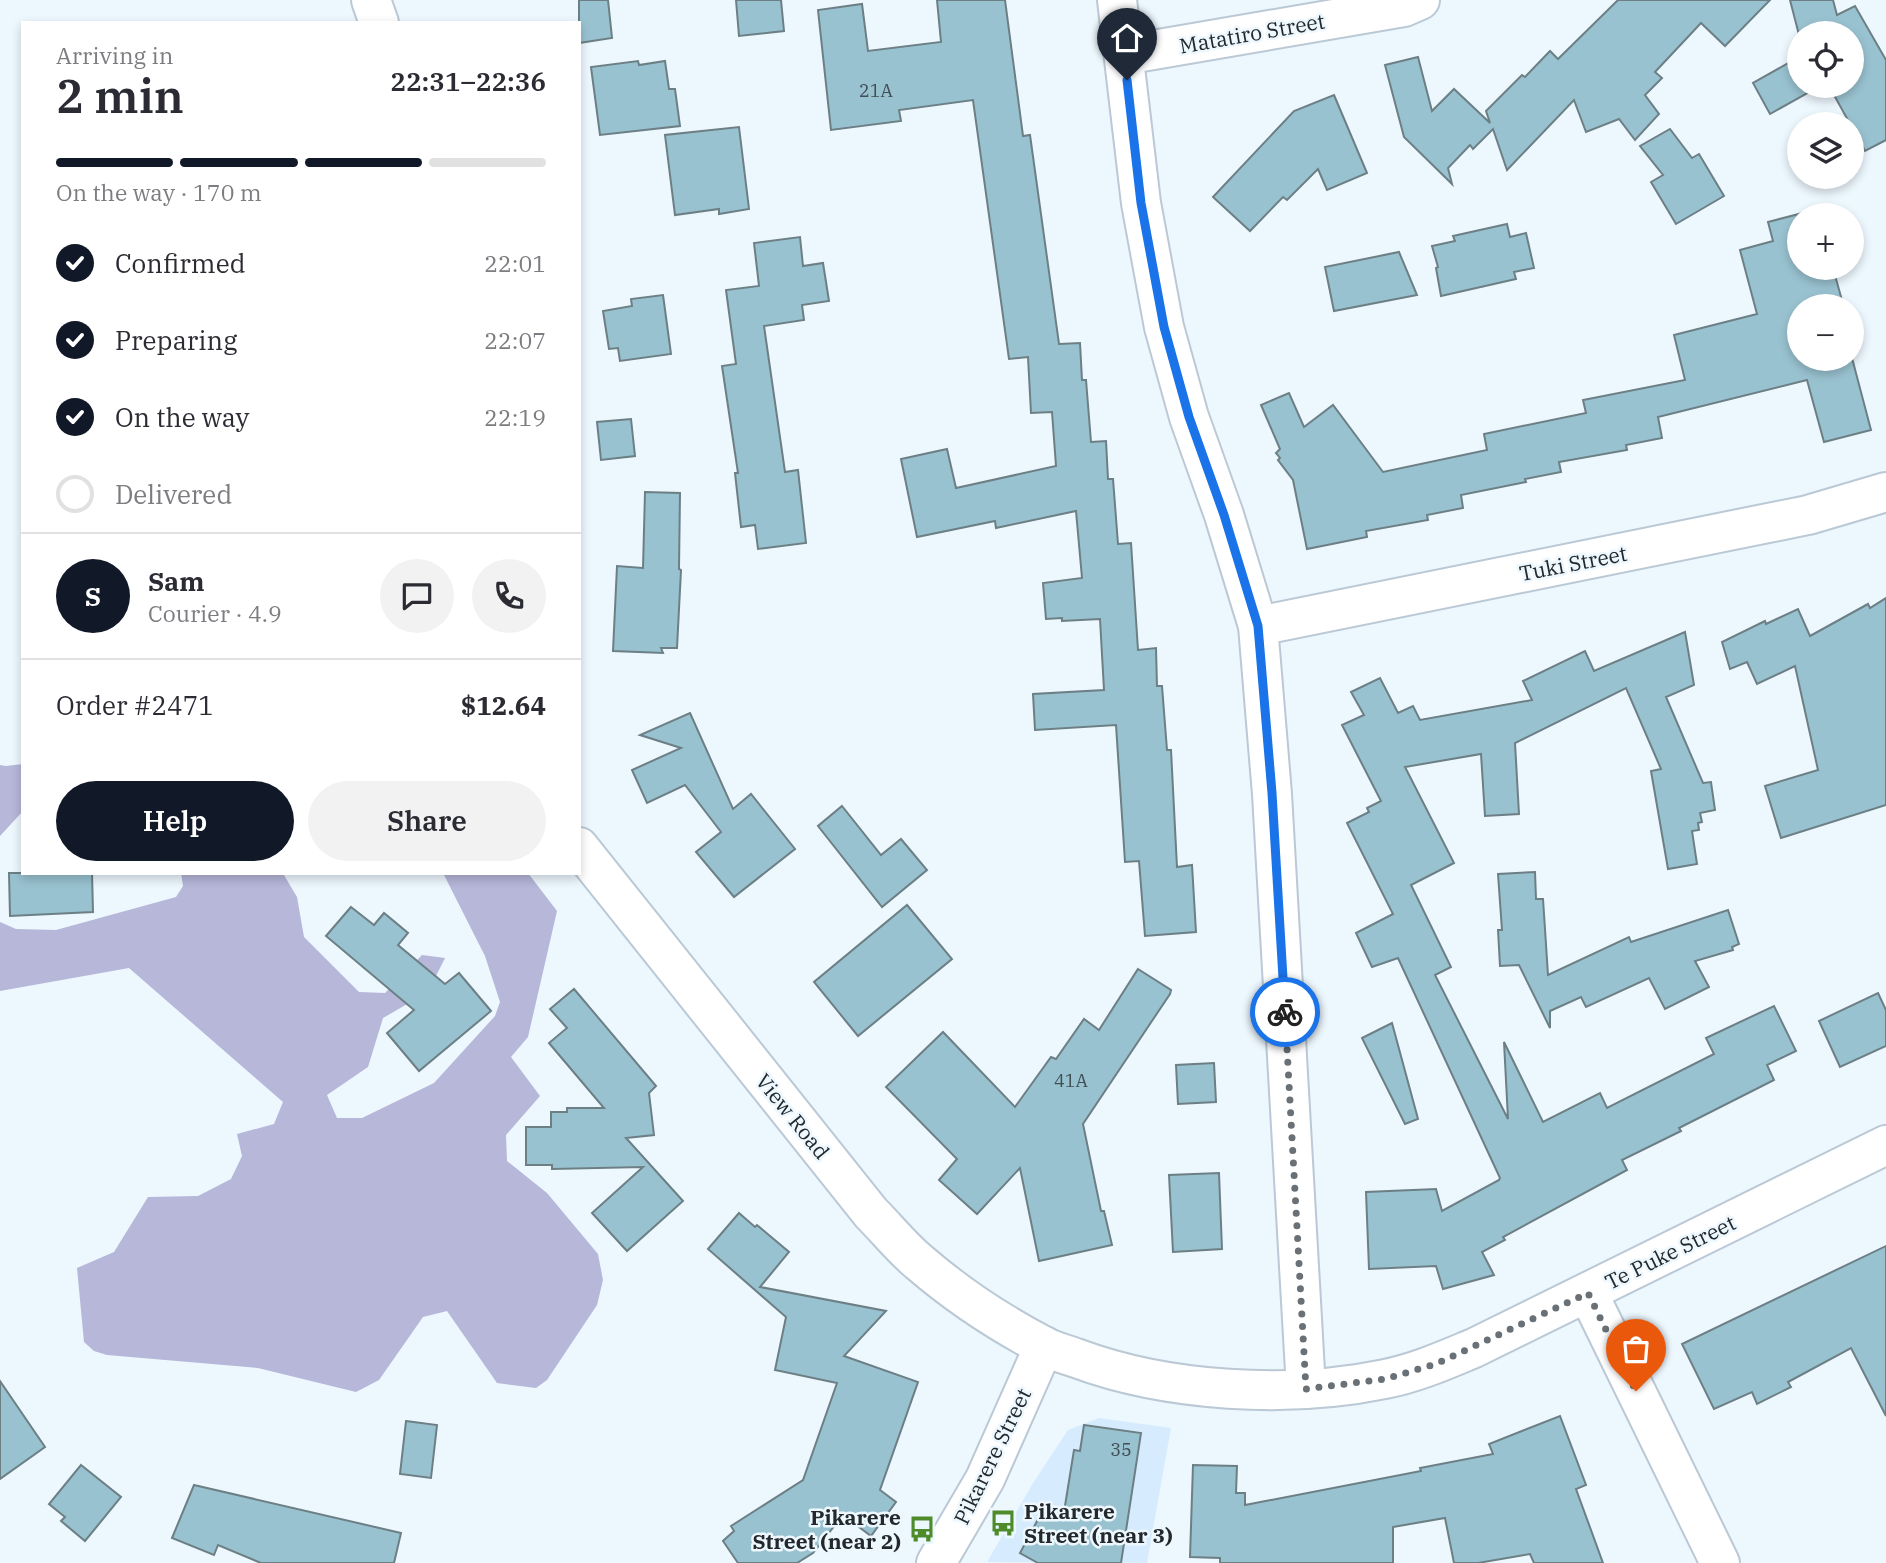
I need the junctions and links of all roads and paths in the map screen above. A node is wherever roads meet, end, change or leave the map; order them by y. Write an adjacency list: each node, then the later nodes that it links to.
1 (371, 0): 4 (street)
2 (1116, 0): 5 (street)
3 (1420, 0): 5 (street, Matatiro Street)
4 (378, 21)
5 (1124, 55): 7 (street)
6 (1886, 492): 7 (street, Tuki Street)
7 (1258, 626): 12 (street)
8 (581, 850): 11 (street, View Road)
9 (1886, 1145): 10 (street, Te Puke Street)
10 (1588, 1293): 12 (street, Te Puke Street); 14 (street)
11 (1044, 1346): 12 (street, Te Puke Street); 13 (street, Pikarere Street)
12 (1306, 1389)
13 (936, 1563)
14 (1720, 1563)

